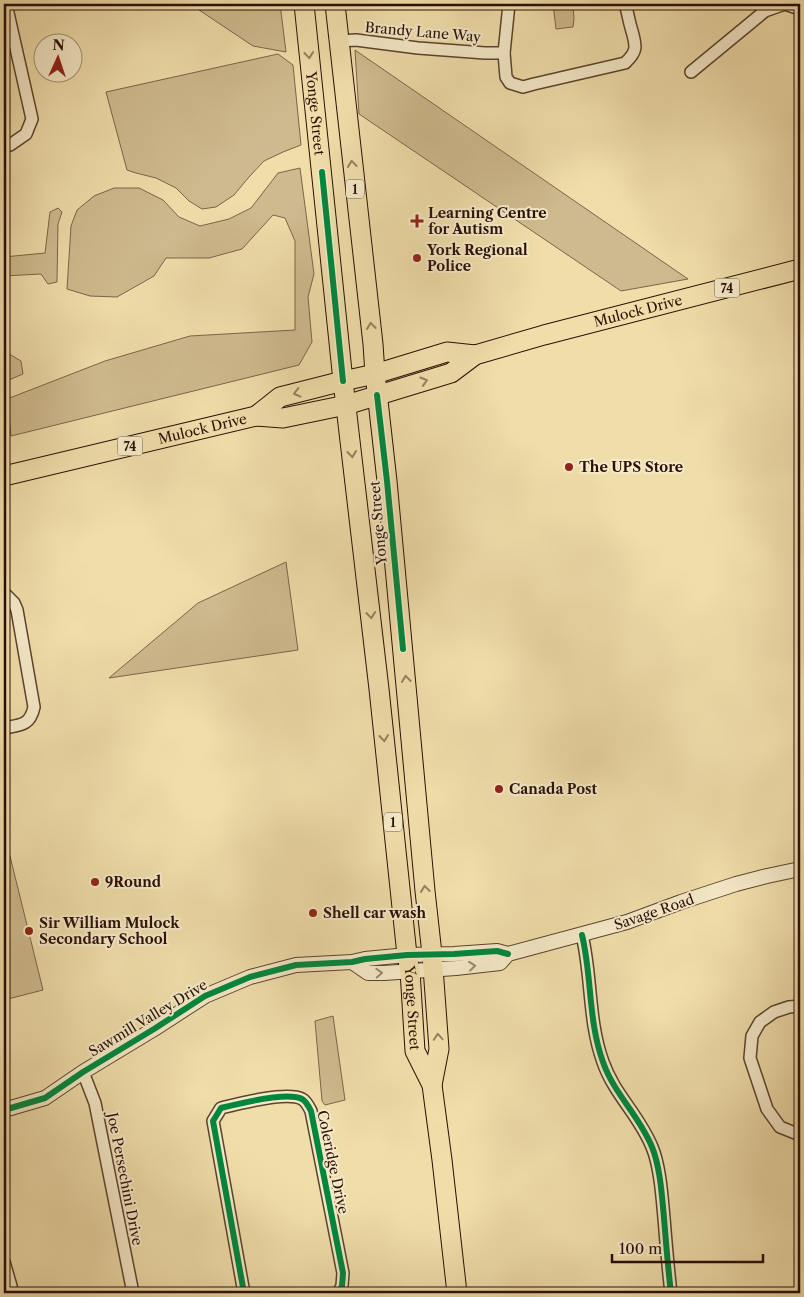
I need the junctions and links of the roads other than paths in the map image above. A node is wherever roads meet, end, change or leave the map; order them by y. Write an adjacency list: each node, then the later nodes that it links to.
1 (6, 4): 10 (street)
2 (304, 4): 14 (main road, Yonge Street / 1, one-way to 14)
3 (335, 4): 7 (main road, Yonge Street / 1)
4 (509, 4): 8 (street)
5 (625, 4): 8 (street)
6 (800, 9): 9 (street)
7 (338, 41): 8 (street, Brandy Lane Way); 13 (main road, Yonge Street / 1, one-way to 7)
8 (504, 53)
9 (691, 72)
10 (4, 146)
11 (800, 269): 12 (main road, Mulock Drive / 74)
12 (475, 355): 13 (main road, Mulock Drive / 74); 15 (main road, Mulock Drive / 74, one-way to 12)
13 (375, 374): 14 (main road, Mulock Drive / 74); 15 (main road, Yonge Street / 1)
14 (343, 381): 16 (main road, Yonge Street / 1); 17 (main road, Mulock Drive / 74, one-way to 17)
15 (377, 395): 16 (main road, Mulock Drive / 74); 23 (main road, Yonge Street / 1, one-way to 15)
16 (346, 405): 17 (main road, Mulock Drive / 74); 24 (main road, Yonge Street / 1, one-way to 24)
17 (256, 416): 18 (main road, Mulock Drive / 74)
18 (4, 476)
19 (4, 593): 20 (street)
20 (4, 728)
21 (800, 869): 22 (street, Savage Road)
22 (582, 935): 23 (street, Savage Road); 36 (street)
23 (432, 962): 24 (street, Sawmill Valley Drive); 27 (main road, Yonge Street / 1, one-way to 23)
24 (409, 963): 26 (street, Sawmill Valley Drive); 27 (main road, Yonge Street / 1)
25 (800, 1006): 29 (street)
26 (83, 1072): 28 (street, Sawmill Valley Drive); 32 (street, Joe Persechini Drive)
27 (432, 1085): 35 (main road, Yonge Street / 1)
28 (4, 1110)
29 (800, 1135)
30 (4, 1262): 31 (street)
31 (12, 1293)
32 (133, 1293)
33 (244, 1293): 34 (street, Coleridge Drive)
34 (338, 1293)
35 (457, 1293)
36 (671, 1293)

